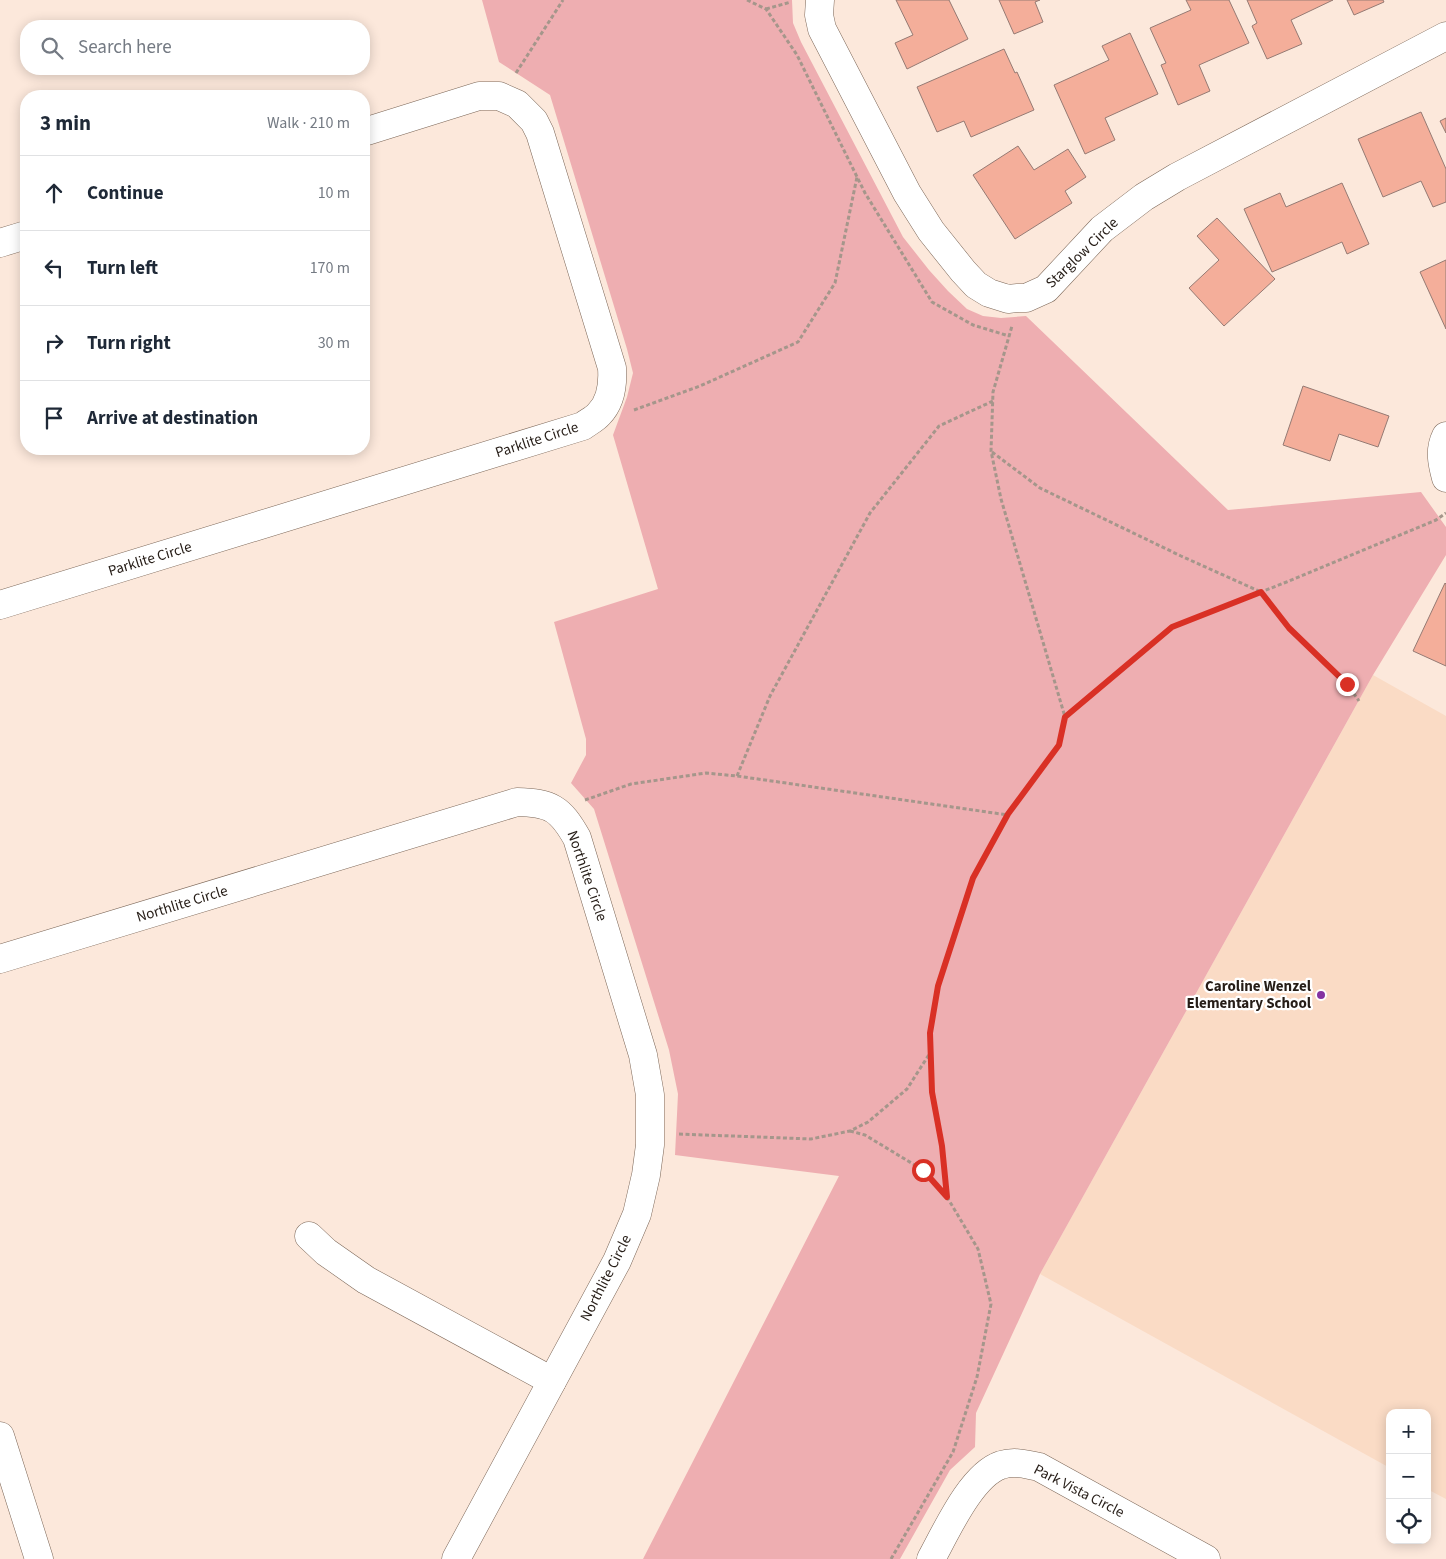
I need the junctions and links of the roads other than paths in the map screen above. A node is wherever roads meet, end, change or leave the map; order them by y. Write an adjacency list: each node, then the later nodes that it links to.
1 (820, 0): 2 (street, Starglow Circle)
2 (1446, 36)
3 (370, 130): 8 (street, Parklite Circle)
4 (20, 237): 5 (street)
5 (0, 243)
6 (1446, 436): 7 (street)
7 (1446, 478)
8 (0, 605)
9 (0, 959): 11 (street, Northlite Circle)
10 (309, 1236): 11 (street)
11 (552, 1380): 14 (street, Northlite Circle)
12 (0, 1436): 13 (street)
13 (39, 1559)
14 (456, 1559)
15 (931, 1559): 16 (street, Park Vista Circle)
16 (1206, 1559)

